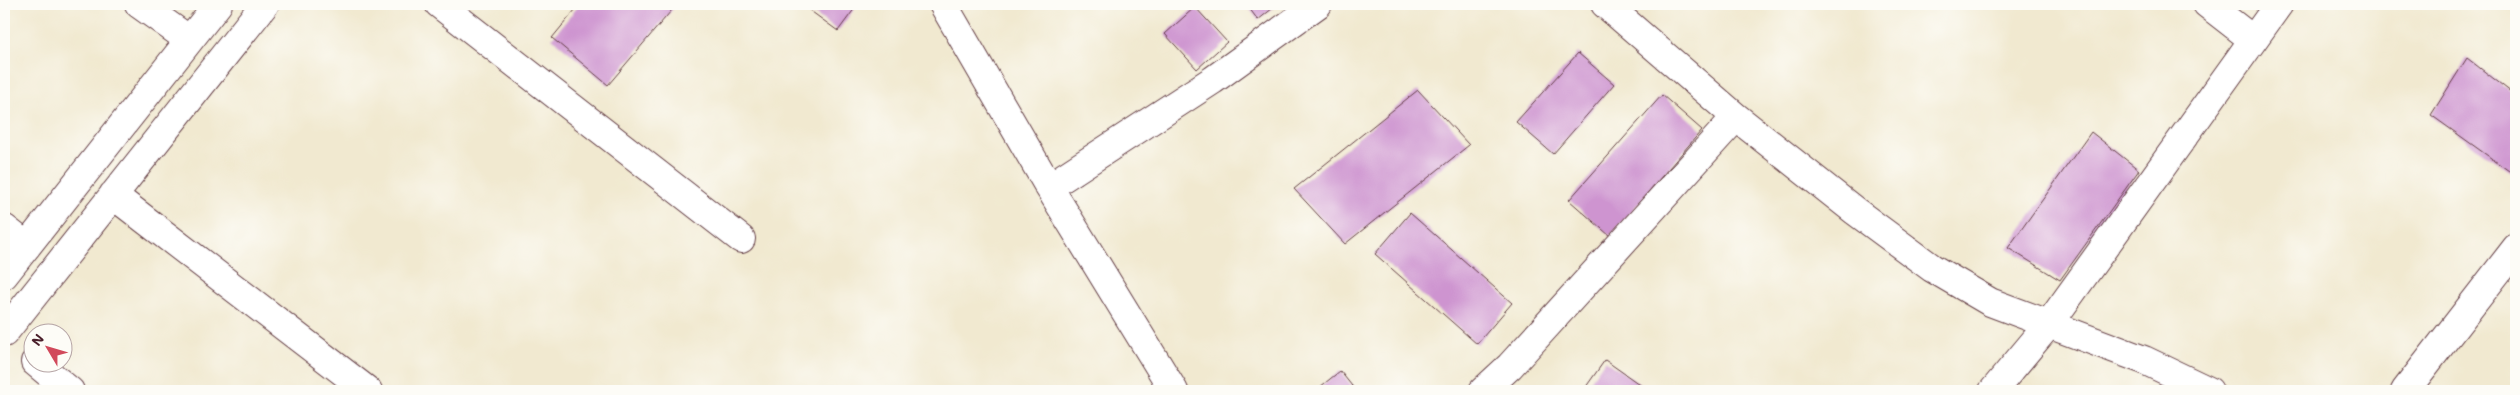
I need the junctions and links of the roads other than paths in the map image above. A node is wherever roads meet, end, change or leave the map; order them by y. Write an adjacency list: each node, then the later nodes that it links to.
1 (139, 4): 10 (street)
2 (218, 4): 10 (street)
3 (265, 4): 14 (street)
4 (439, 4): 16 (street)
5 (943, 4): 13 (street)
6 (1318, 4): 13 (street)
7 (1605, 4): 12 (street)
8 (2207, 4): 11 (street)
9 (2278, 4): 11 (street)
10 (188, 39): 17 (street)
11 (2252, 39): 20 (street)
12 (1736, 117): 20 (street); 27 (street)
13 (1049, 187): 24 (street)
14 (113, 194): 21 (street); 26 (street)
15 (4, 228): 17 (street)
16 (741, 239)
17 (27, 246): 19 (street)
18 (2516, 248): 30 (street)
19 (4, 275)
20 (2049, 324): 28 (street); 29 (street)
21 (4, 335): 22 (street)
22 (22, 351)
23 (47, 372): 25 (street)
24 (1164, 388)
25 (70, 391)
26 (368, 391)
27 (1483, 391)
28 (1993, 391)
29 (2209, 391)
30 (2405, 391)

